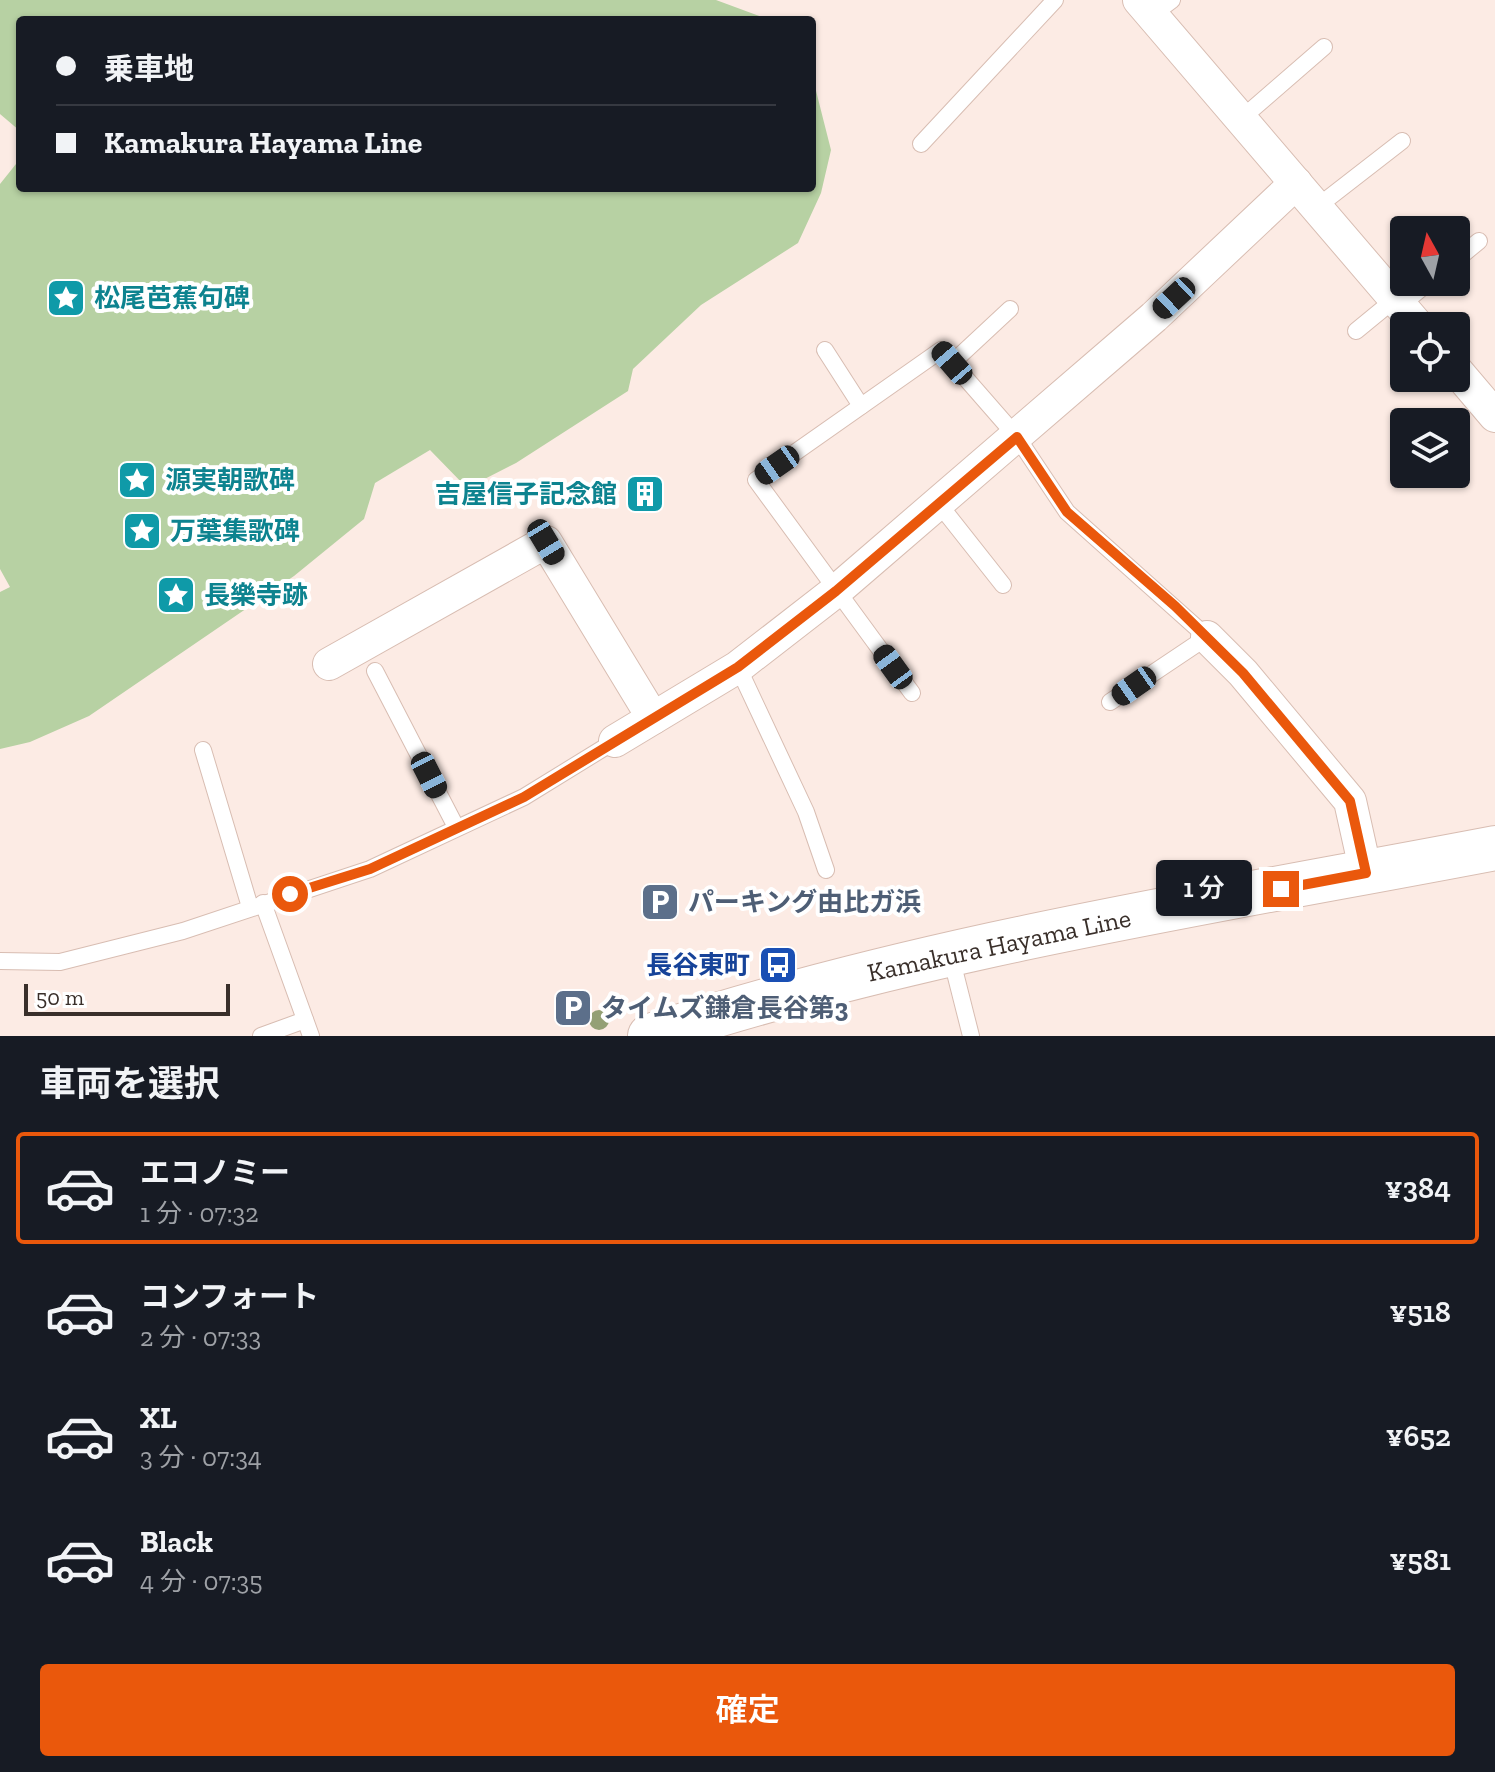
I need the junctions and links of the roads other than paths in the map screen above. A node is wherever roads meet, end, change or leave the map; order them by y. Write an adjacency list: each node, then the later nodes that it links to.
1 (1055, 0): 6 (lane)
2 (1154, 5): 4 (street)
3 (1324, 47): 4 (lane)
4 (1241, 119): 7 (street)
5 (1402, 141): 8 (lane)
6 (921, 144)
7 (1296, 183): 8 (street); 19 (street)
8 (1317, 207): 12 (street)
9 (1479, 241): 10 (lane)
10 (1470, 248)
11 (1010, 309): 15 (lane)
12 (1405, 310): 13 (lane)
13 (1356, 331)
14 (825, 350): 17 (lane)
15 (952, 363): 17 (lane); 19 (lane)
16 (1470, 387): 18 (street)
17 (861, 406): 22 (lane)
18 (1495, 416)
19 (1017, 437): 20 (street); 23 (lane)
20 (939, 504): 21 (lane); 22 (street)
21 (1003, 585)
22 (836, 591): 25 (street); 27 (lane)
23 (1207, 637): 28 (lane); 35 (street)
24 (329, 664): 29 (street)
25 (738, 667): 29 (street); 34 (lane)
26 (375, 671): 32 (lane)
27 (912, 693)
28 (1110, 702)
29 (653, 718): 30 (street)
30 (615, 741): 32 (lane)
31 (203, 750): 36 (lane)
32 (456, 827): 36 (lane)
33 (1495, 848): 35 (main road, Kamakura Hayama Line)
34 (826, 870)
35 (1366, 873): 37 (main road, Kamakura Hayama Line)
36 (257, 905): 38 (lane); 39 (lane)
37 (951, 955): 41 (main road, Kamakura Hayama Line); 42 (lane)
38 (0, 961)
39 (308, 1028): 40 (lane)
40 (261, 1036)
41 (650, 1036)
42 (971, 1036)

